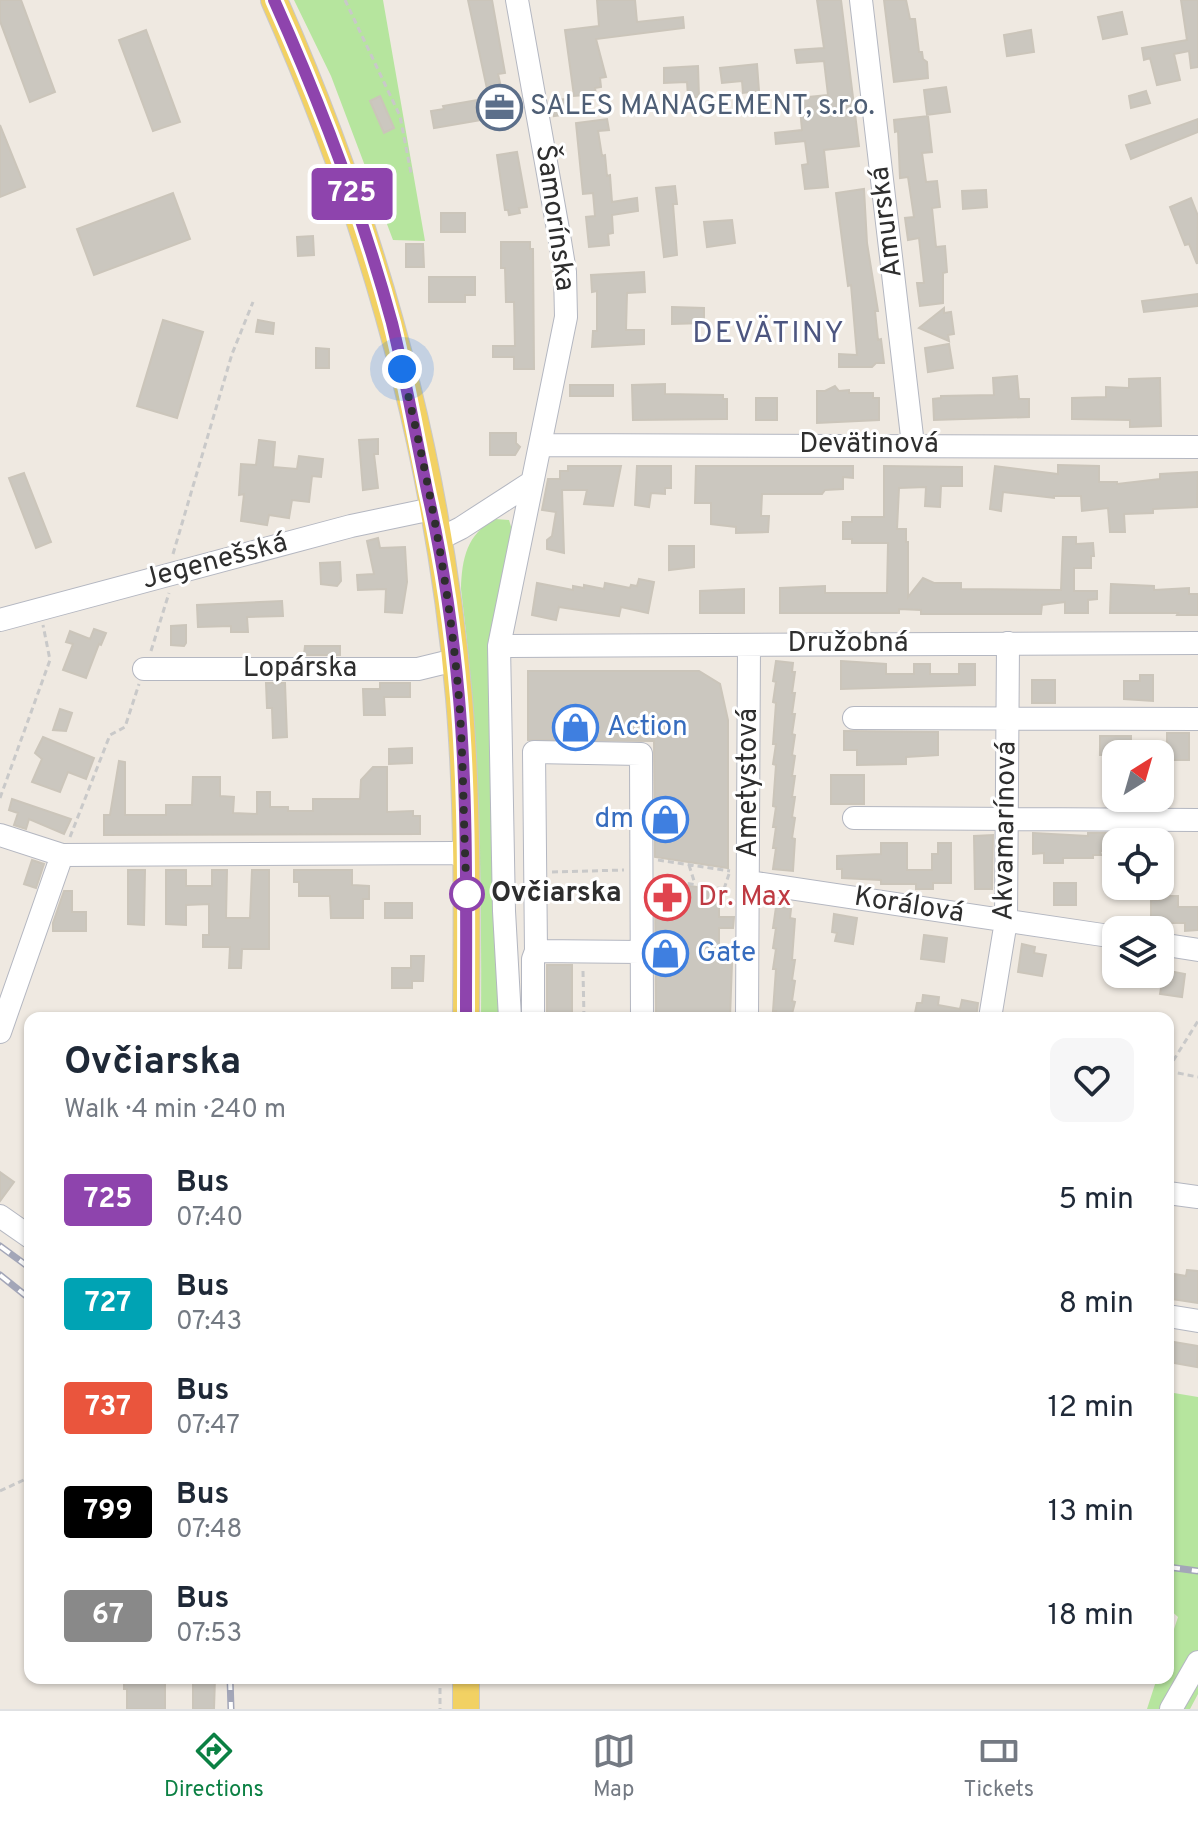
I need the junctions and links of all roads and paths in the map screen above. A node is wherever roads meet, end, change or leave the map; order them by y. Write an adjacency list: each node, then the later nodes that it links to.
1 (274, 0): 11 (main road)
2 (345, 0): 5 (path)
3 (517, 0): 7 (street, Šamorínska)
4 (861, 0): 8 (street, Amurská)
5 (411, 173)
6 (253, 302): 13 (path)
7 (540, 445): 8 (street, Devätinová); 10 (street, Šamorínska)
8 (913, 445): 9 (street, Devätinová)
9 (1198, 447)
10 (532, 482): 12 (street); 19 (street, Šamorínska)
11 (432, 509): 12 (main road); 13 (street, Jegenešská)
12 (437, 540): 20 (main road)
13 (177, 571): 14 (street, Jegenešská); 21 (path)
14 (40, 609): 15 (street, Jegenešská); 25 (path)
15 (0, 620)
16 (1008, 643): 17 (street, Družobná); 18 (street, Družobná); 23 (street, Akvamarínová)
17 (1198, 643)
18 (749, 645): 19 (street, Družobná); 35 (street, Ametystová)
19 (499, 646): 46 (street, Šamorínska)
20 (455, 660): 21 (street, Lopárska); 31 (main road)
21 (144, 669): 30 (path)
22 (854, 718): 23 (street)
23 (1007, 718): 24 (street); 27 (street, Akvamarínová)
24 (1198, 719)
25 (0, 798)
26 (854, 818): 27 (street)
27 (1007, 819): 28 (street); 38 (street, Akvamarínová)
28 (1198, 820)
29 (0, 835): 30 (street)
30 (62, 855): 31 (street); 53 (street)
31 (467, 860): 45 (main road)
32 (689, 865): 33 (path); 35 (path); 36 (path)
33 (647, 869): 34 (path); 34 (street); 36 (path); 43 (street)
34 (536, 872): 42 (street)
35 (739, 879): 37 (path); 37 (path); 38 (street, Korálová); 50 (street, Ametystová)
36 (696, 885): 37 (path)
37 (724, 889)
38 (1006, 921): 39 (street, Korálová); 51 (street, Akvamarínová)
39 (1102, 935)
40 (1174, 946): 41 (street)
41 (1198, 950)
42 (536, 951): 43 (street); 47 (street)
43 (641, 952): 49 (street)
44 (583, 963): 48 (path)
45 (466, 1012)
46 (510, 1012)
47 (533, 1012)
48 (584, 1012)
49 (642, 1012)
50 (747, 1012)
51 (991, 1012)
52 (1198, 1021): 54 (path)
53 (0, 1032)
54 (1174, 1060)
55 (1174, 1071): 56 (path)
56 (1198, 1077)
57 (1174, 1194): 58 (street)
58 (1198, 1197)
59 (0, 1216): 60 (street)
60 (24, 1233)
61 (1174, 1317): 62 (street)
62 (1198, 1321)
63 (24, 1480): 64 (path)
64 (0, 1491)
65 (1198, 1662): 70 (street)
66 (440, 1684): 68 (path)
67 (466, 1684): 69 (main road)
68 (440, 1709)
69 (466, 1709)
70 (1171, 1709)

